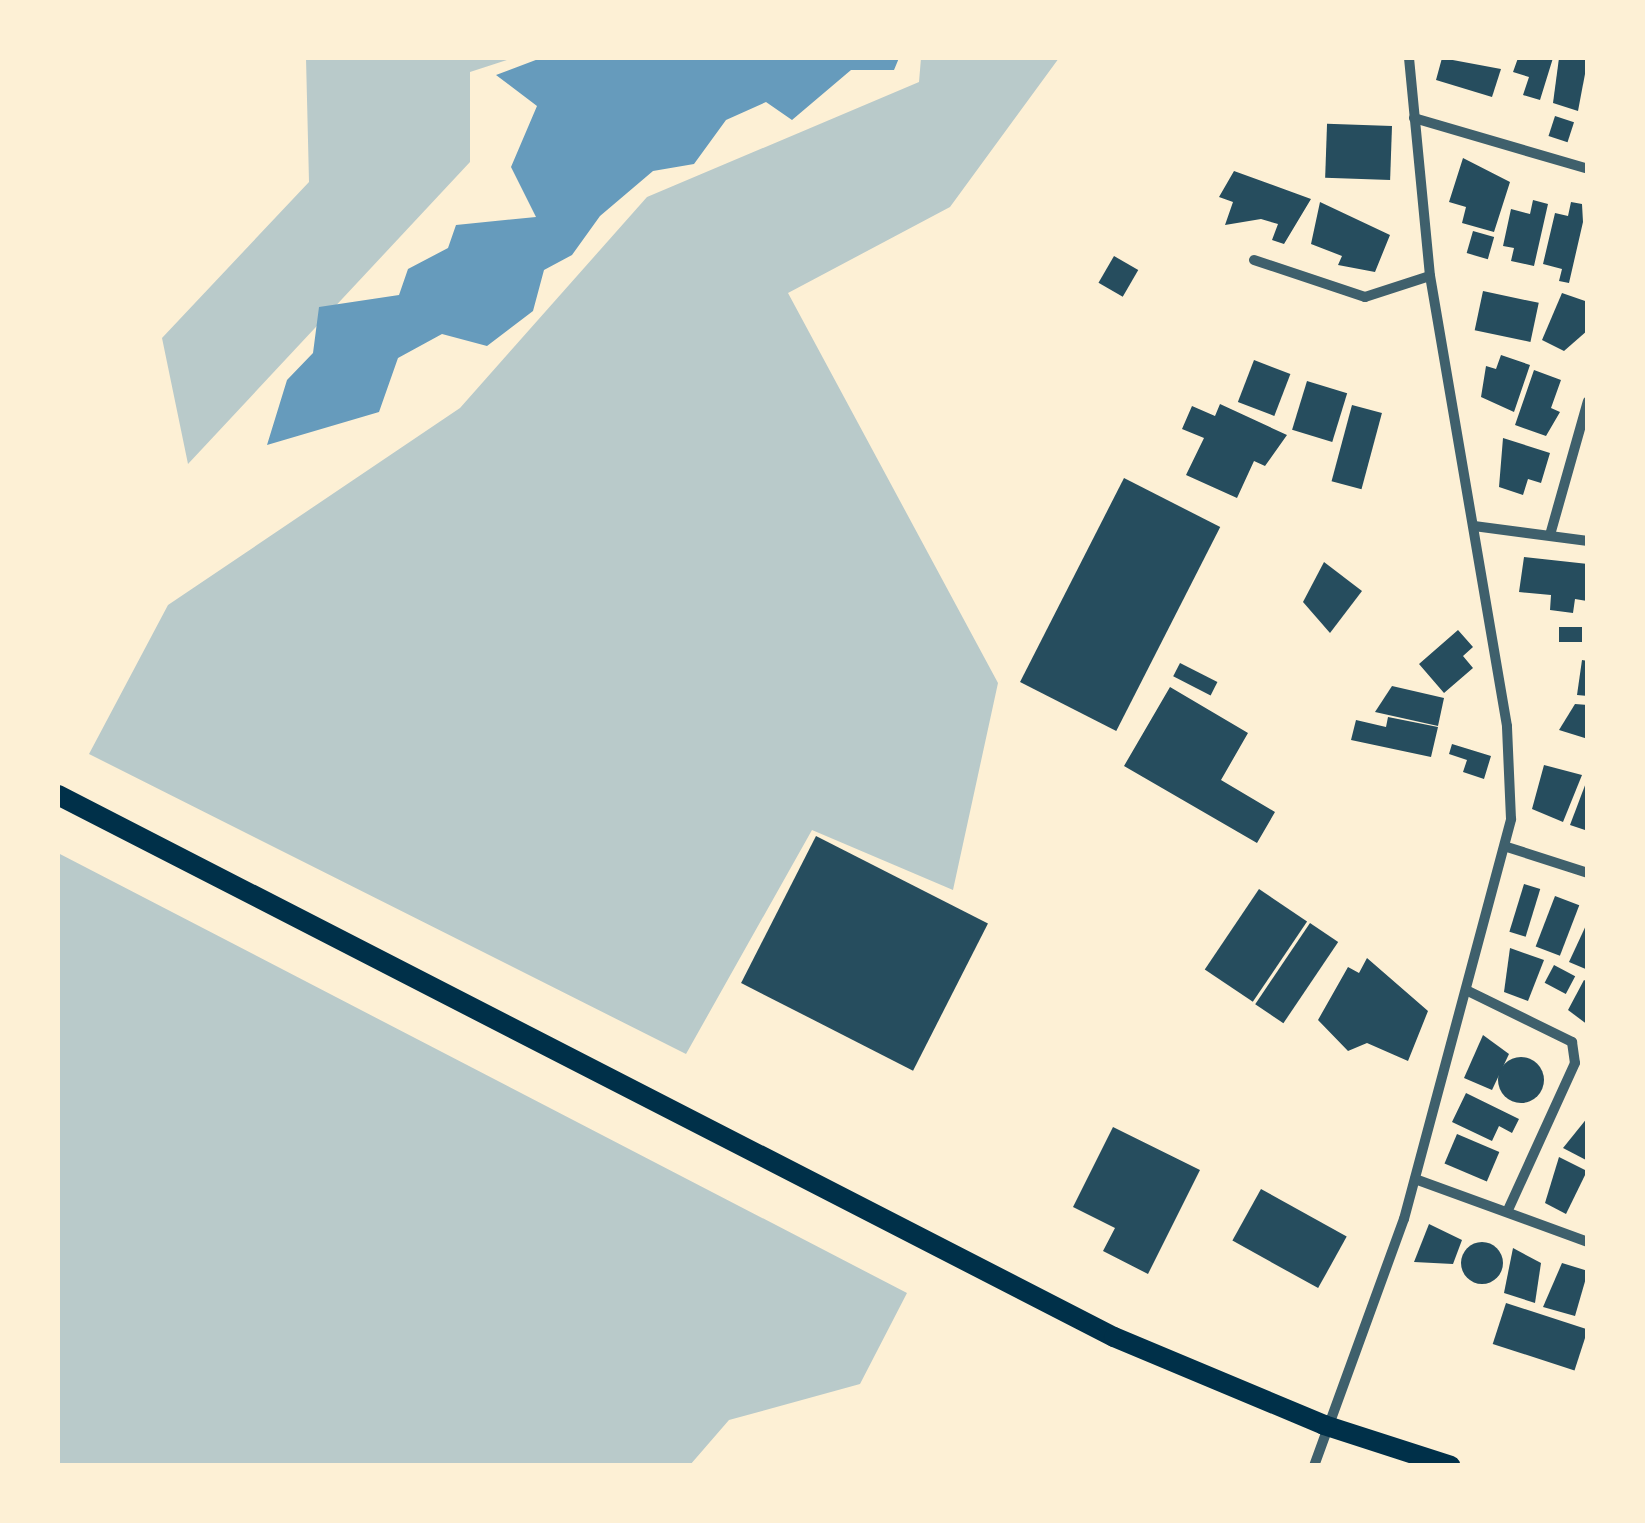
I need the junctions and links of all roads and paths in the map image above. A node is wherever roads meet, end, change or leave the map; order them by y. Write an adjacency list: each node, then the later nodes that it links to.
1 (1409, 58): 2 (street)
2 (1414, 118): 3 (street); 5 (street)
3 (1588, 169)
4 (1254, 260): 5 (street)
5 (1430, 276): 7 (street)
6 (1588, 401): 8 (street)
7 (1474, 526): 8 (street); 11 (street)
8 (1550, 535): 9 (street)
9 (1588, 541)
10 (58, 795): 17 (main road)
11 (1507, 847): 12 (street); 13 (street)
12 (1588, 873)
13 (1468, 991): 14 (street); 15 (street)
14 (1416, 1179): 15 (street); 17 (street)
15 (1508, 1210): 16 (street)
16 (1588, 1242)
17 (1324, 1425): 18 (street); 19 (main road)
18 (1314, 1466)
19 (1451, 1466)

